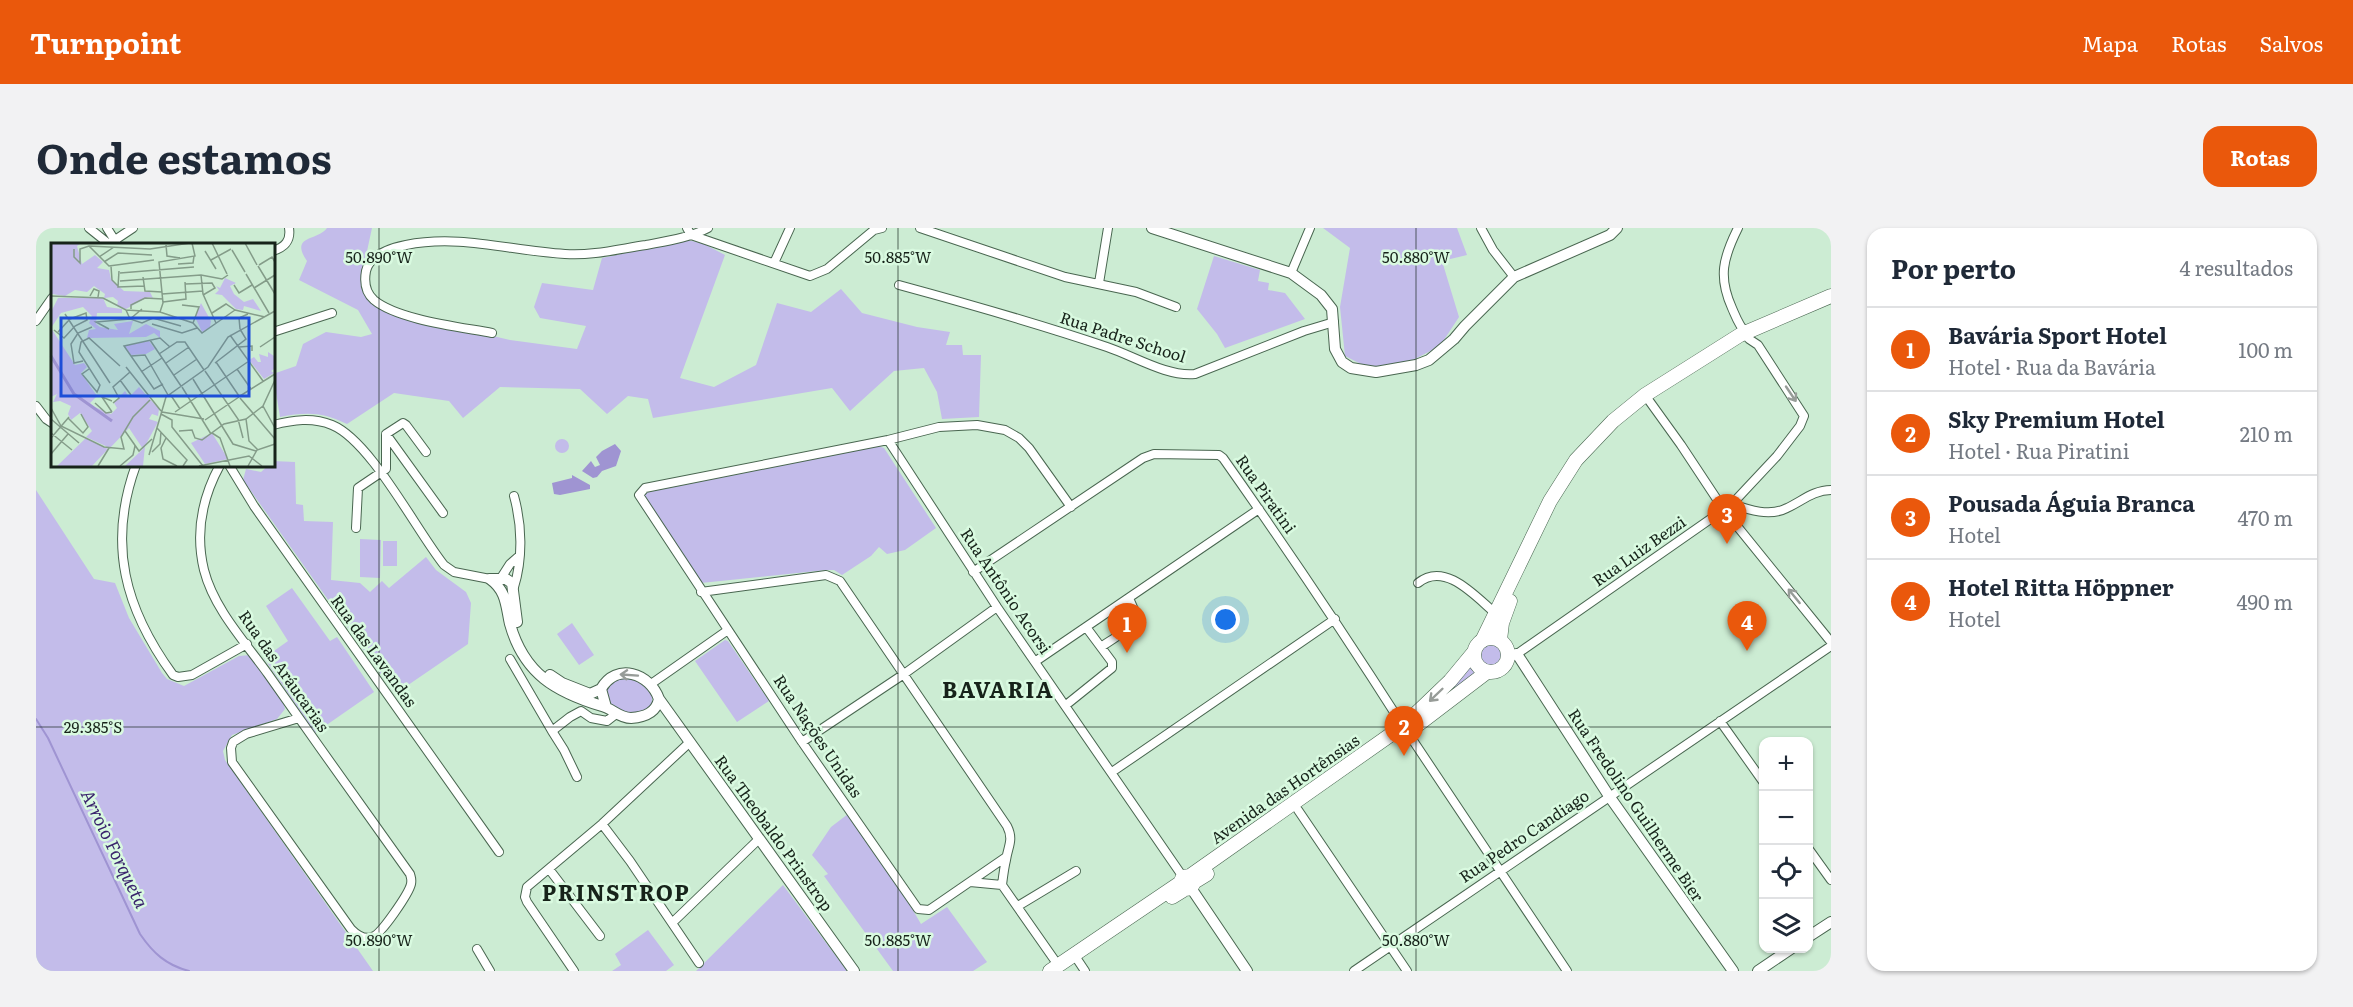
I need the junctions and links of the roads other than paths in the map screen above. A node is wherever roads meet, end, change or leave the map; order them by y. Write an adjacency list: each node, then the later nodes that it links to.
1 (89, 228): 16 (street)
2 (106, 228): 16 (street)
3 (133, 228): 16 (street)
4 (289, 228): 17 (street)
5 (708, 228): 15 (street)
6 (790, 228): 18 (street)
7 (874, 228): 18 (street)
8 (920, 228): 21 (street)
9 (1108, 228): 21 (street)
10 (1152, 228): 19 (street)
11 (1310, 228): 19 (street)
12 (1481, 228): 20 (street)
13 (1738, 228): 31 (street)
14 (1611, 230): 20 (street)
15 (689, 232): 18 (street); 30 (street)
16 (114, 243)
17 (274, 251)
18 (774, 263)
19 (1291, 273): 28 (street)
20 (1514, 276): 28 (street)
21 (1099, 283): 25 (street)
22 (899, 285): 28 (street, Rua Padre School)
23 (1831, 296): 31 (main road, Avenida das Hortênsias)
24 (51, 299): 27 (street)
25 (1176, 307)
26 (332, 313): 29 (street)
27 (36, 321)
28 (1334, 322)
29 (274, 332)
30 (492, 333)
31 (1747, 337): 32 (main road, Avenida das Hortênsias); 48 (street, Rua Luiz Bezzi, one-way to 48)
32 (1648, 399): 48 (street); 60 (main road, Avenida das Hortênsias); 64 (main road, Avenida das Hortênsias)
33 (36, 406): 34 (street)
34 (51, 422)
35 (274, 425): 42 (street)
36 (386, 434): 38 (street); 42 (street); 50 (street)
37 (888, 440): 47 (street); 53 (street, Rua Antônio Acorsi); 57 (street, Rua Nações Unidas)
38 (426, 452)
39 (136, 466): 65 (street)
40 (219, 466): 44 (street, Rua das Aráucarias)
41 (230, 466): 43 (street, Rua das Lavandas)
42 (381, 474): 51 (street); 54 (street)
43 (237, 478): 44 (street); 93 (street, Rua das Lavandas)
44 (212, 480): 65 (street, Rua das Aráucarias)
45 (1831, 490): 48 (street)
46 (513, 496): 52 (street)
47 (1071, 507): 49 (street, Rua Piratini); 53 (street, Rua Piratini)
48 (1728, 507): 66 (street, one-way to 48); 69 (street, Rua Luiz Bezzi)
49 (1260, 509): 58 (street); 61 (street, Rua Piratini)
50 (443, 513)
51 (356, 528)
52 (518, 557): 54 (street); 56 (street)
53 (973, 572): 59 (street, Rua Antônio Acorsi)
54 (496, 579): 56 (street); 78 (street)
55 (1418, 583): 60 (street)
56 (513, 587): 75 (street)
57 (701, 592): 63 (street, Rua Nações Unidas); 73 (street)
58 (1129, 598): 62 (street); 68 (street)
59 (997, 607): 71 (street, Rua Antônio Acorsi); 73 (street)
60 (1496, 613): 67 (main road, Avenida das Hortênsias)
61 (1335, 620): 82 (street, Rua Piratini); 86 (street)
62 (1086, 627): 68 (street); 71 (street)
63 (728, 630): 74 (street); 85 (street, Rua Nações Unidas)
64 (1500, 640): 67 (main road); 69 (main road)
65 (247, 644): 80 (street, Rua das Aráucarias)
66 (1831, 644): 81 (street, Rua Pedro Candiago)
67 (1478, 646): 72 (main road); 82 (main road, Avenida das Hortênsias, one-way to 82)
68 (1101, 647): 77 (street)
69 (1513, 655): 72 (main road); 89 (street, Rua Fredolino Guilherme Bier)
70 (510, 658): 83 (street)
71 (1036, 661): 77 (street, Rua Antônio Acorsi)
72 (1487, 672): 82 (main road, Avenida das Hortênsias)
73 (904, 674): 85 (street); 95 (street)
74 (651, 684): 75 (street, one-way to 75); 76 (street)
75 (602, 689): 78 (street)
76 (657, 704): 79 (street, Rua Theobaldo Prinstrop); 84 (street, Rua Theobaldo Prinstrop)
77 (1066, 705): 86 (street, Rua Antônio Acorsi)
78 (606, 707): 79 (street)
79 (616, 714): 83 (street)
80 (299, 718): 80 (street, Rua das Aráucarias)
81 (1720, 721): 87 (street); 89 (street, Rua Pedro Candiago)
82 (1406, 729): 90 (main road, Avenida das Hortênsias); 97 (street, Rua Piratini); 101 (main road, Avenida das Hortênsias)
83 (552, 731): 88 (street)
84 (690, 742): 91 (street); 92 (street, Rua Theobaldo Prinstrop)
85 (802, 742): 100 (street, Rua Nações Unidas)
86 (1112, 772): 101 (street, Rua Antônio Acorsi)
87 (1759, 776)
88 (577, 777)
89 (1609, 795): 97 (street, Rua Pedro Candiago); 121 (street, Rua Fredolino Guilherme Bier)
90 (1298, 810): 101 (main road, Avenida das Hortênsias); 108 (street)
91 (602, 824): 96 (street); 105 (street)
92 (758, 840): 105 (street); 116 (street, Rua Theobaldo Prinstrop)
93 (499, 852)
94 (1813, 854): 99 (street)
95 (1006, 857): 100 (street, Rua Nações Unidas); 102 (street)
96 (549, 870): 107 (street); 115 (street)
97 (1501, 870): 108 (street, Rua Pedro Candiago); 120 (street, Rua Piratini)
98 (1076, 871): 103 (street)
99 (1831, 880)
100 (969, 882): 102 (street)
101 (1188, 882): 112 (main road, Avenida das Hortênsias); 113 (main road, Avenida das Hortênsias); 117 (street, Rua Antônio Acorsi)
102 (1002, 885): 103 (street)
103 (1018, 906): 113 (street)
104 (1831, 922): 106 (street)
105 (672, 923): 111 (street)
106 (1813, 934)
107 (600, 936)
108 (1390, 947): 118 (street, Rua Pedro Candiago); 119 (street)
109 (477, 949): 114 (street)
110 (1785, 953): 122 (street)
111 (699, 963)
112 (1081, 965): 113 (main road, Avenida das Hortênsias)
113 (1056, 969)
114 (490, 971)
115 (574, 971)
116 (854, 971)
117 (1247, 971)
118 (1354, 971)
119 (1407, 971)
120 (1567, 971)
121 (1733, 971)
122 (1758, 971)

